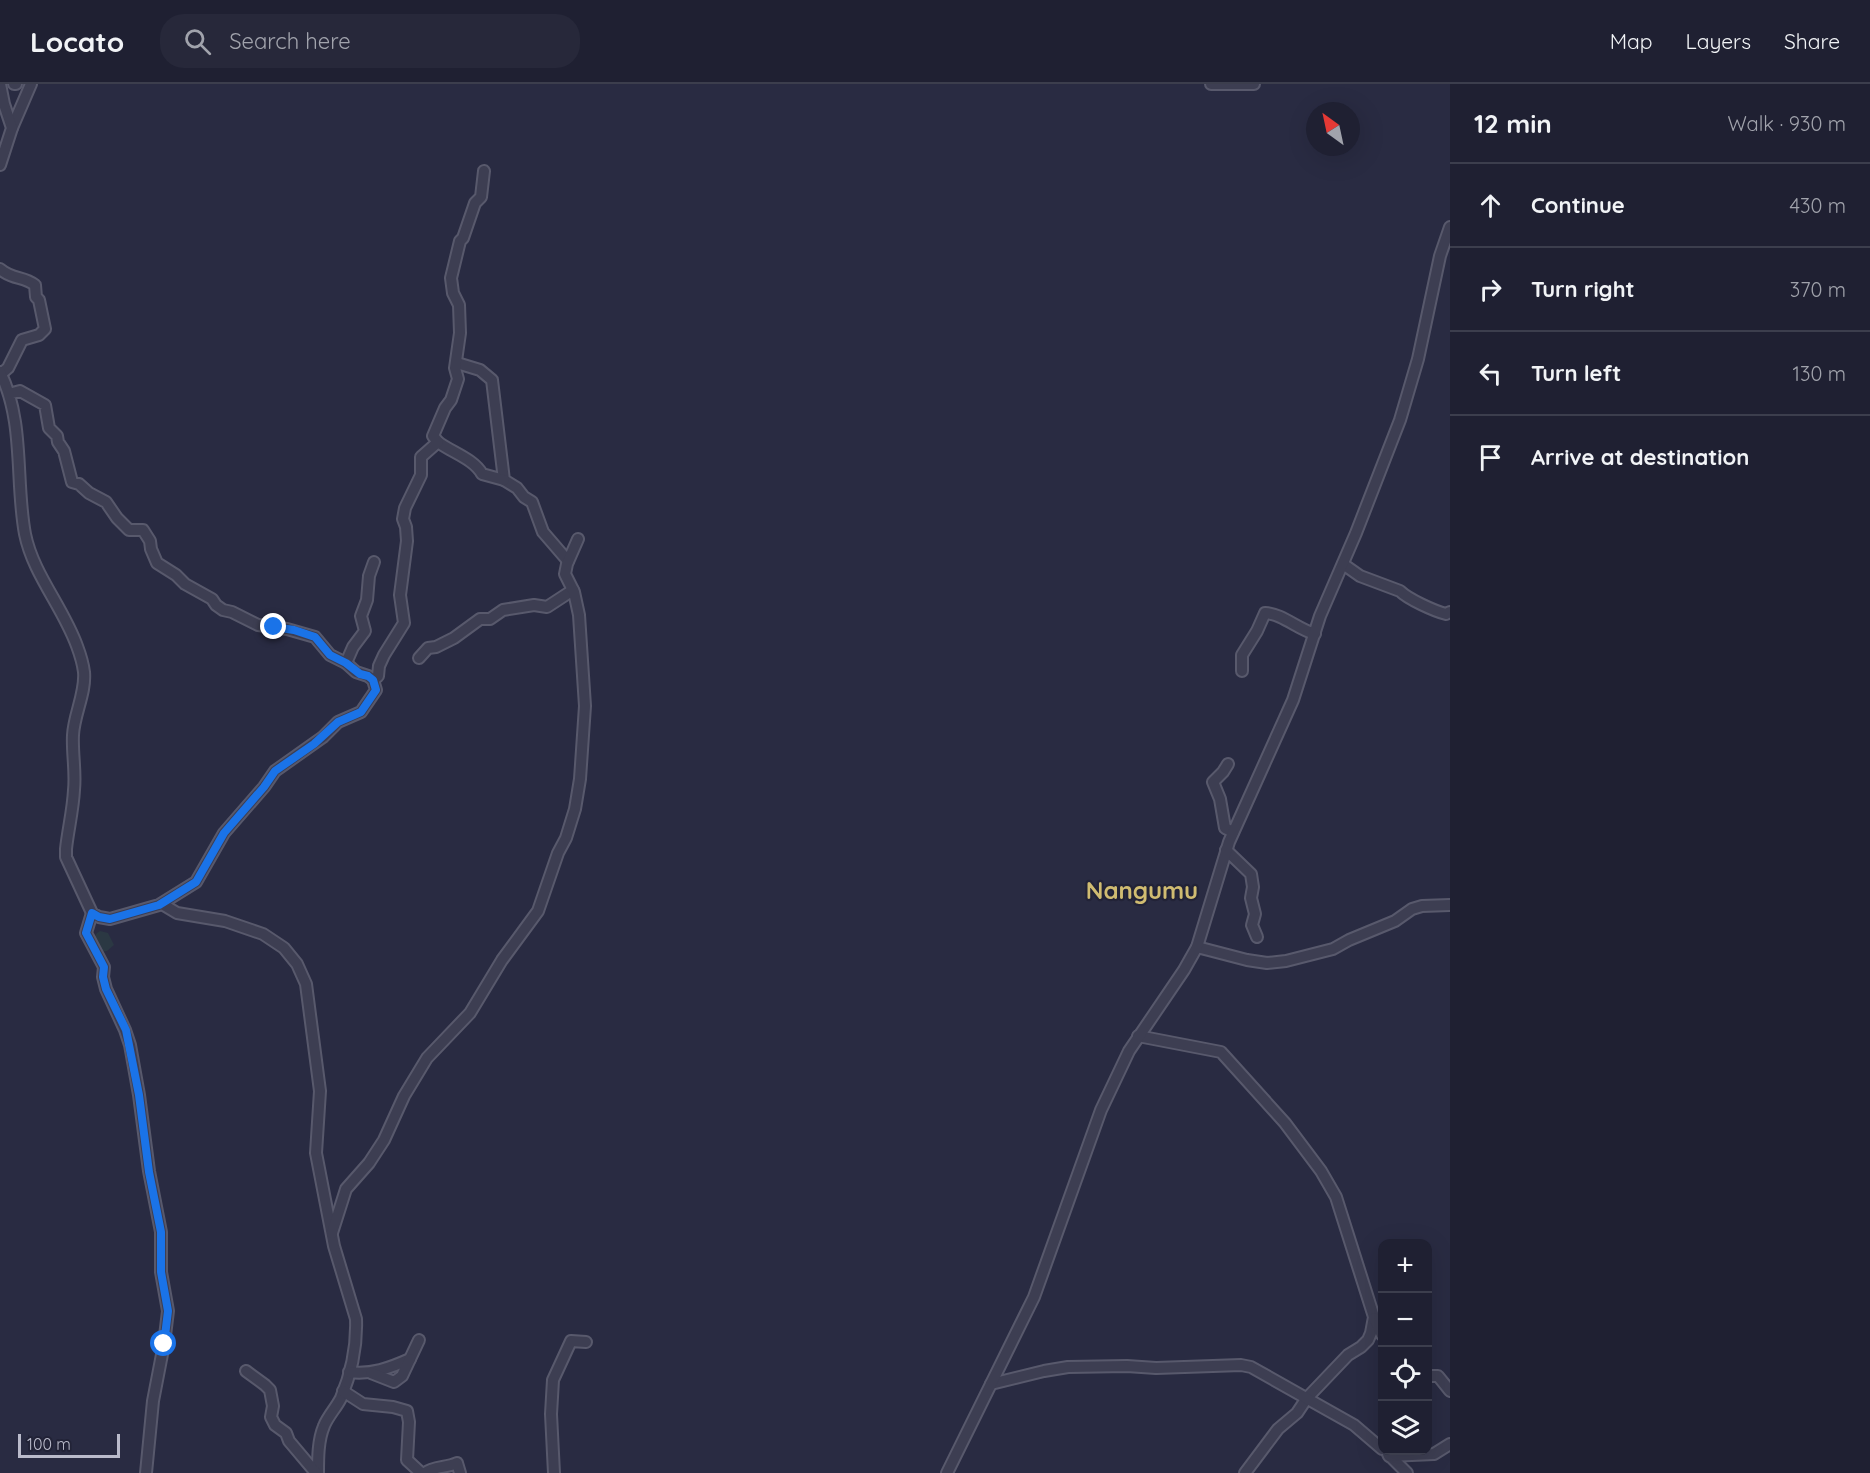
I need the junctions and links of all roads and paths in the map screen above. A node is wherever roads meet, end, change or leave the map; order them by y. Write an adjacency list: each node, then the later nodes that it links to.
1 (0, 84): 5 (street)
2 (31, 84): 5 (street)
3 (1211, 84): 4 (street)
4 (1254, 84)
5 (12, 128): 6 (street)
6 (0, 165)
7 (484, 171): 10 (street)
8 (1450, 227): 18 (street)
9 (0, 269): 11 (street)
10 (457, 363): 13 (street); 14 (street)
11 (1, 373): 12 (street)
12 (9, 394): 23 (street); 31 (street)
13 (438, 442): 14 (street); 25 (street)
14 (504, 480): 16 (street)
15 (578, 539): 16 (street)
16 (568, 561): 19 (street)
17 (374, 562): 23 (street)
18 (1342, 564): 20 (street); 21 (street)
19 (573, 590): 22 (street); 35 (street)
20 (1450, 612)
21 (1315, 634): 24 (street); 27 (street)
22 (419, 658)
23 (346, 663): 25 (street)
24 (1242, 672)
25 (373, 680): 29 (street)
26 (1228, 764): 27 (street)
27 (1233, 832): 28 (street)
28 (1226, 850): 32 (street); 33 (street)
29 (162, 904): 31 (street); 35 (street)
30 (1450, 905): 33 (street)
31 (92, 913): 53 (street)
32 (1257, 937)
33 (1197, 947): 34 (street)
34 (1138, 1036): 36 (street); 43 (street)
35 (332, 1233): 41 (street)
36 (1378, 1323)
37 (1378, 1330): 46 (street)
38 (419, 1340): 41 (street)
39 (586, 1342): 57 (street)
40 (246, 1371): 54 (street)
41 (349, 1372): 44 (street)
42 (1432, 1376): 45 (street)
43 (991, 1384): 46 (street); 58 (street)
44 (343, 1391): 54 (street); 55 (street)
45 (1450, 1391)
46 (1307, 1398): 48 (street); 59 (street)
47 (1450, 1444): 49 (street)
48 (1378, 1446)
49 (1432, 1454)
50 (1388, 1455): 52 (street)
51 (1402, 1455): 52 (street)
52 (1407, 1472)
53 (146, 1473)
54 (317, 1473)
55 (423, 1473): 56 (street)
56 (460, 1473)
57 (554, 1473)
58 (947, 1473)
59 (1245, 1473)

